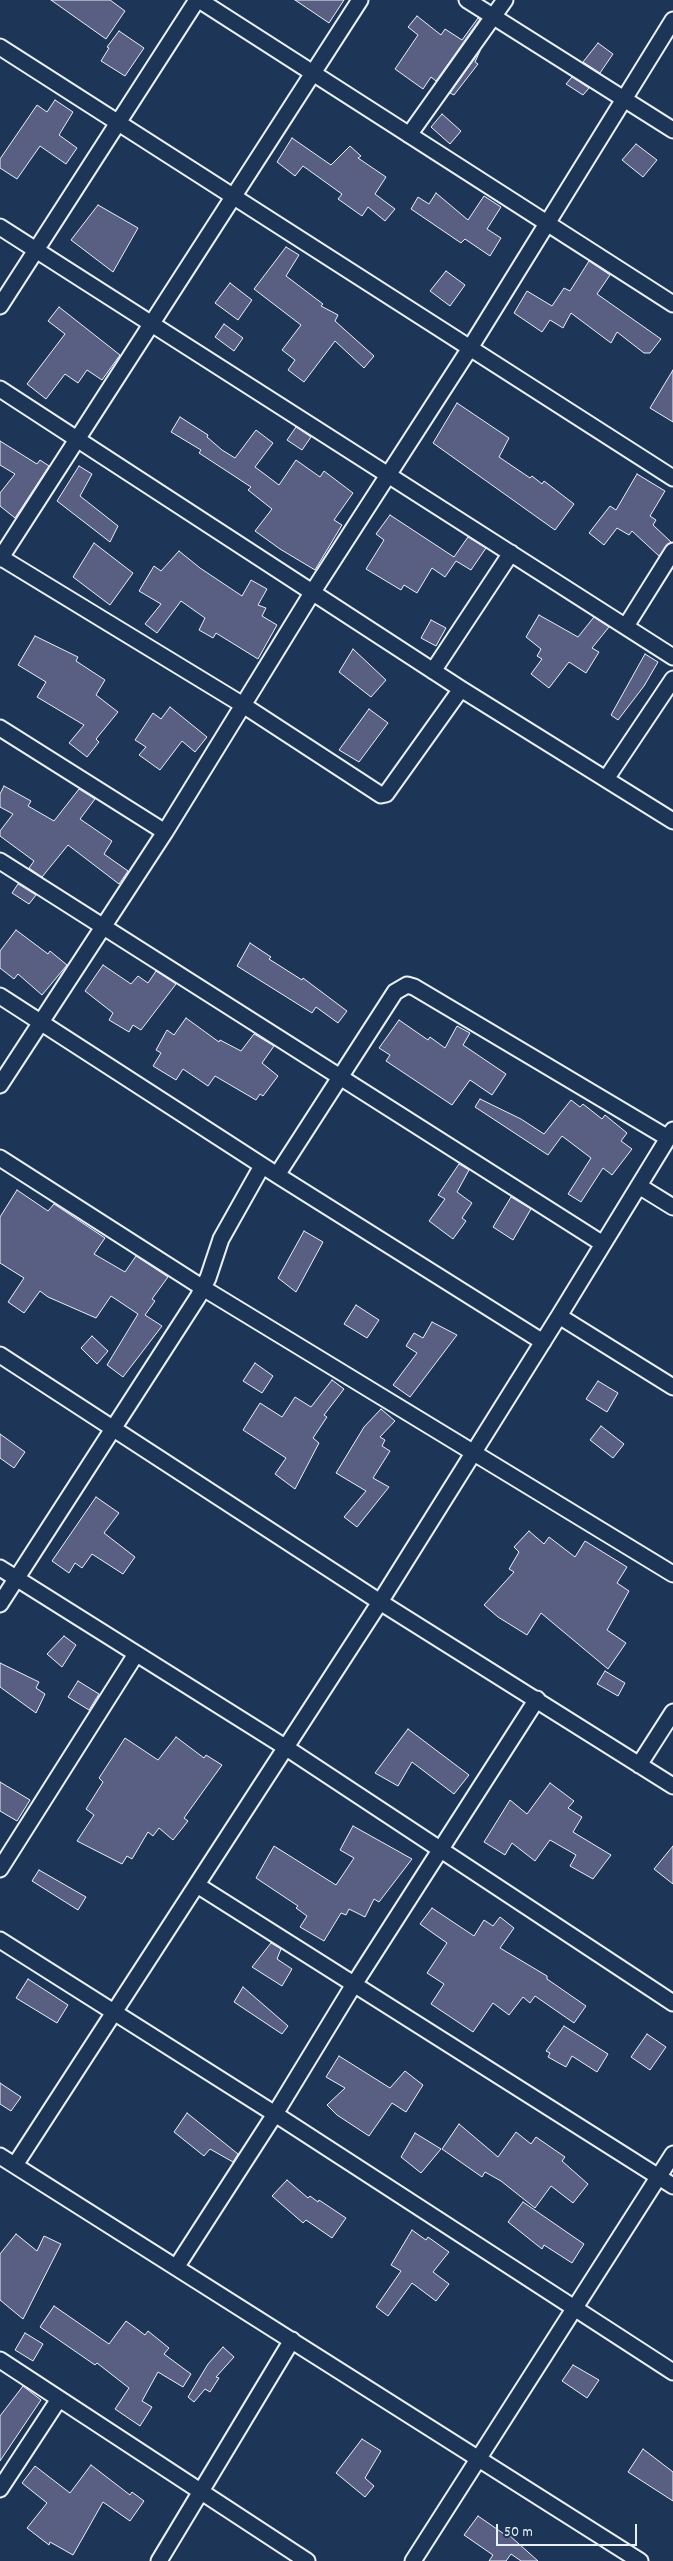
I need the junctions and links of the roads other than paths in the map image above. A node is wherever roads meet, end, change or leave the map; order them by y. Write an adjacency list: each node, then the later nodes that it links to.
1 (198, 0): 8 (street); 10 (street)
2 (360, 0): 8 (street)
3 (467, 0): 5 (street)
4 (505, 0): 5 (street)
5 (493, 18): 9 (street); 12 (street)
6 (673, 20): 9 (street)
7 (0, 47): 10 (street)
8 (314, 72): 12 (street); 13 (street)
9 (625, 100): 11 (street); 14 (street)
10 (118, 122): 13 (street); 16 (street)
11 (673, 130)
12 (409, 135): 14 (street)
13 (233, 196): 19 (street); 20 (street)
14 (547, 225): 17 (street); 20 (street)
15 (0, 227): 16 (street)
16 (36, 250): 18 (street); 19 (street)
17 (673, 304)
18 (0, 306)
19 (151, 322): 22 (street); 23 (street)
20 (470, 348): 23 (street); 24 (street)
21 (0, 389): 22 (street)
22 (77, 441): 27 (street); 28 (street)
23 (388, 476): 26 (street); 28 (street)
24 (673, 478)
25 (673, 551): 29 (street)
26 (511, 553): 29 (street); 31 (street)
27 (0, 558): 34 (street)
28 (312, 593): 31 (street); 34 (street)
29 (626, 626): 30 (street)
30 (673, 657)
31 (433, 671): 33 (street)
32 (673, 679): 36 (street)
33 (461, 689): 34 (street); 36 (street)
34 (243, 705): 38 (street)
35 (0, 728): 38 (street)
36 (606, 779): 37 (street)
37 (673, 821)
38 (165, 832): 40 (street)
39 (0, 861): 40 (street)
40 (103, 928): 42 (street); 43 (street)
41 (0, 996): 42 (street)
42 (41, 1022): 44 (street); 47 (street)
43 (338, 1077): 45 (street); 48 (street); 51 (street)
44 (0, 1086)
45 (671, 1134): 49 (street)
46 (0, 1158): 52 (street)
47 (262, 1166): 48 (street); 52 (street)
48 (277, 1176): 54 (street)
49 (639, 1186): 50 (street); 51 (street)
50 (673, 1208)
51 (603, 1244): 53 (street)
52 (203, 1288): 57 (street); 58 (street)
53 (559, 1316): 54 (street); 56 (street)
54 (543, 1342): 58 (street)
55 (0, 1355): 57 (street)
56 (673, 1387)
57 (115, 1428): 61 (street); 62 (street)
58 (474, 1452): 60 (street); 62 (street)
59 (0, 1568): 61 (street)
60 (673, 1574)
61 (16, 1579): 63 (street); 64 (street)
62 (380, 1602): 65 (street); 67 (street)
63 (0, 1604)
64 (136, 1654): 67 (street); 71 (street)
65 (537, 1699): 68 (street); 70 (street)
66 (673, 1712): 68 (street)
67 (285, 1747): 70 (street); 72 (street)
68 (640, 1765): 69 (street)
69 (673, 1786)
70 (440, 1850): 74 (street); 75 (street)
71 (0, 1869)
72 (197, 1885): 74 (street); 76 (street)
73 (0, 1940): 76 (street)
74 (353, 1986): 77 (street); 81 (street)
75 (673, 2003)
76 (114, 2012): 77 (street); 80 (street)
77 (276, 2114): 83 (street); 84 (street)
78 (673, 2154): 81 (street)
79 (0, 2156): 80 (street)
80 (14, 2165): 83 (street)
81 (659, 2176): 82 (street); 84 (street)
82 (673, 2186)
83 (177, 2266): 85 (street)
84 (575, 2308): 87 (street); 89 (street)
85 (292, 2340): 89 (street); 91 (street)
86 (0, 2360): 88 (street)
87 (673, 2372)
88 (59, 2399): 90 (street); 91 (street)
89 (480, 2458): 94 (street); 95 (street)
90 (0, 2489)
91 (201, 2493): 92 (street); 93 (street)
92 (159, 2561)
93 (307, 2561)
94 (413, 2561)
95 (640, 2561)

